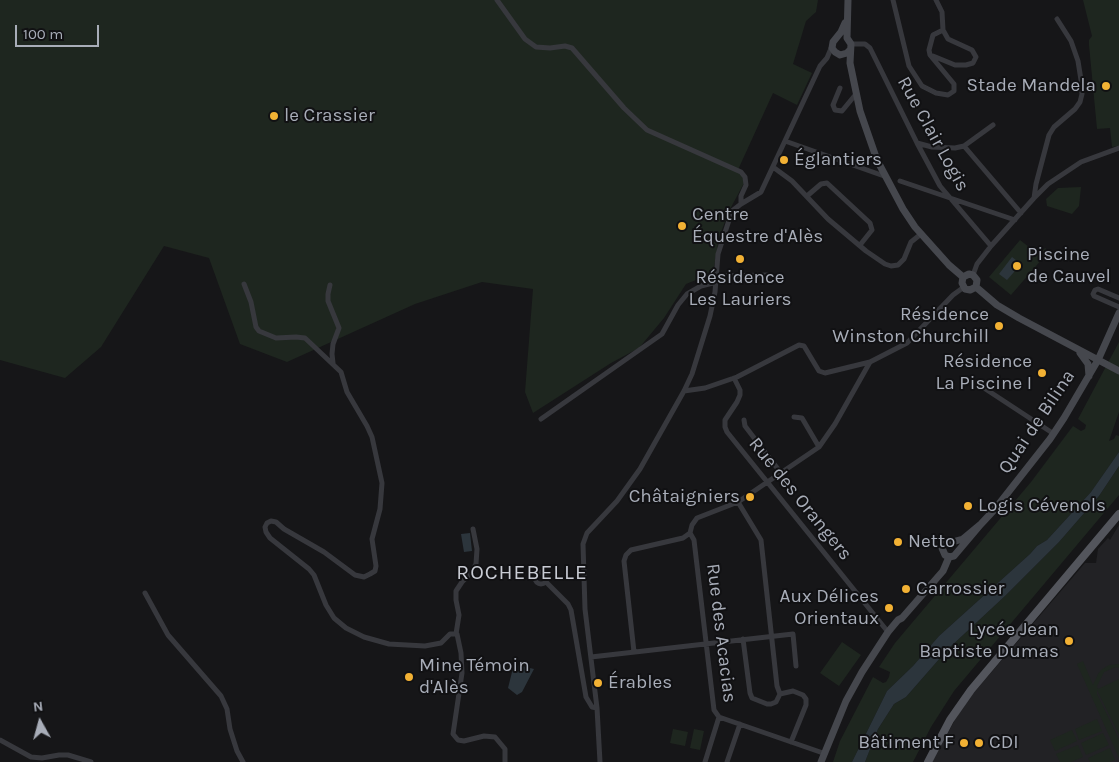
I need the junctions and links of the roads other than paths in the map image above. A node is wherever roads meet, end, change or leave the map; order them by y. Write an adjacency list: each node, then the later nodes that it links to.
1 (497, 0): 28 (street)
2 (848, 0): 5 (main road)
3 (892, 0): 12 (street)
4 (936, 0): 7 (street)
5 (848, 15): 8 (main road); 9 (main road)
6 (1058, 19): 27 (street)
7 (944, 30): 12 (street); 12 (street)
8 (838, 36): 9 (main road); 10 (main road)
9 (849, 44): 11 (main road); 14 (main road); 19 (street, Rue Clair Logis)
10 (832, 45): 11 (main road); 13 (street)
11 (840, 54): 13 (street); 14 (main road)
12 (930, 55)
13 (827, 58): 18 (street)
14 (850, 63): 16 (main road)
15 (840, 88): 16 (street)
16 (856, 94): 23 (main road)
17 (993, 125): 20 (street)
18 (785, 140): 22 (street); 23 (street)
19 (917, 143): 20 (street); 26 (street, Rue Clair Logis)
20 (964, 146): 29 (street)
21 (1119, 148): 27 (street)
22 (773, 167): 25 (street); 28 (street)
23 (884, 176): 31 (main road)
24 (900, 181): 26 (street)
25 (807, 196): 32 (street); 32 (street)
26 (949, 198): 30 (street); 33 (street, Rue Clair Logis)
27 (1034, 198): 29 (street)
28 (741, 204): 37 (street)
29 (1021, 212): 30 (street)
30 (1015, 220): 33 (street)
31 (920, 234): 32 (street); 36 (main road)
32 (860, 245)
33 (991, 246): 35 (street)
34 (768, 275): 37 (street)
35 (973, 275): 36 (main road); 41 (main road)
36 (963, 277): 40 (main road)
37 (717, 279): 53 (street); 55 (street)
38 (244, 284): 48 (street)
39 (330, 285): 48 (street)
40 (964, 287): 41 (main road); 47 (street)
41 (976, 287): 45 (main road)
42 (1119, 298): 43 (street)
43 (1119, 307)
44 (1119, 313): 46 (main road, Quai de Bilina)
45 (1074, 347): 46 (main road); 50 (main road)
46 (1101, 361): 49 (main road); 50 (main road, Quai de Bilina)
47 (870, 362): 51 (street); 58 (street)
48 (334, 364): 72 (street)
49 (1119, 370)
50 (1089, 376): 57 (main road, Quai de Bilina)
51 (734, 378): 53 (street); 60 (street, Rue des Orangers)
52 (984, 388): 57 (street)
53 (684, 391): 77 (street)
54 (794, 417): 58 (street)
55 (541, 419)
56 (744, 420): 59 (street)
57 (1054, 434): 63 (main road, Quai de Bilina)
58 (819, 447): 59 (street)
59 (781, 473): 60 (street)
60 (767, 482): 61 (street); 71 (street, Rue des Orangers)
61 (738, 502): 65 (street); 73 (street)
62 (1119, 514): 93 (main road)
63 (982, 524): 66 (main road, Quai de Bilina); 67 (main road, Quai de Bilina)
64 (473, 529): 72 (street)
65 (690, 533): 75 (street, Rue des Acacias); 76 (street)
66 (953, 543): 67 (main road); 68 (main road)
67 (957, 550): 68 (main road)
68 (947, 556): 71 (main road)
69 (546, 582): 80 (street)
70 (145, 593): 87 (street)
71 (888, 632): 85 (main road)
72 (456, 634): 88 (street)
73 (771, 636): 74 (street); 78 (street); 79 (street)
74 (743, 639): 75 (street); 79 (street)
75 (705, 644): 76 (street); 81 (street, Rue des Acacias)
76 (634, 652): 77 (street)
77 (591, 657): 80 (street)
78 (796, 666)
79 (780, 694): 84 (street)
80 (597, 708): 89 (street)
81 (719, 717): 82 (street, Rue des Acacias); 90 (street)
82 (740, 724): 84 (street, Rue des Acacias); 91 (street)
83 (0, 740): 86 (street)
84 (791, 742): 85 (street, Rue des Acacias)
85 (823, 753): 92 (main road)
86 (90, 762)
87 (243, 762)
88 (504, 762)
89 (600, 762)
90 (705, 762)
91 (727, 762)
92 (820, 762)
93 (928, 762)

